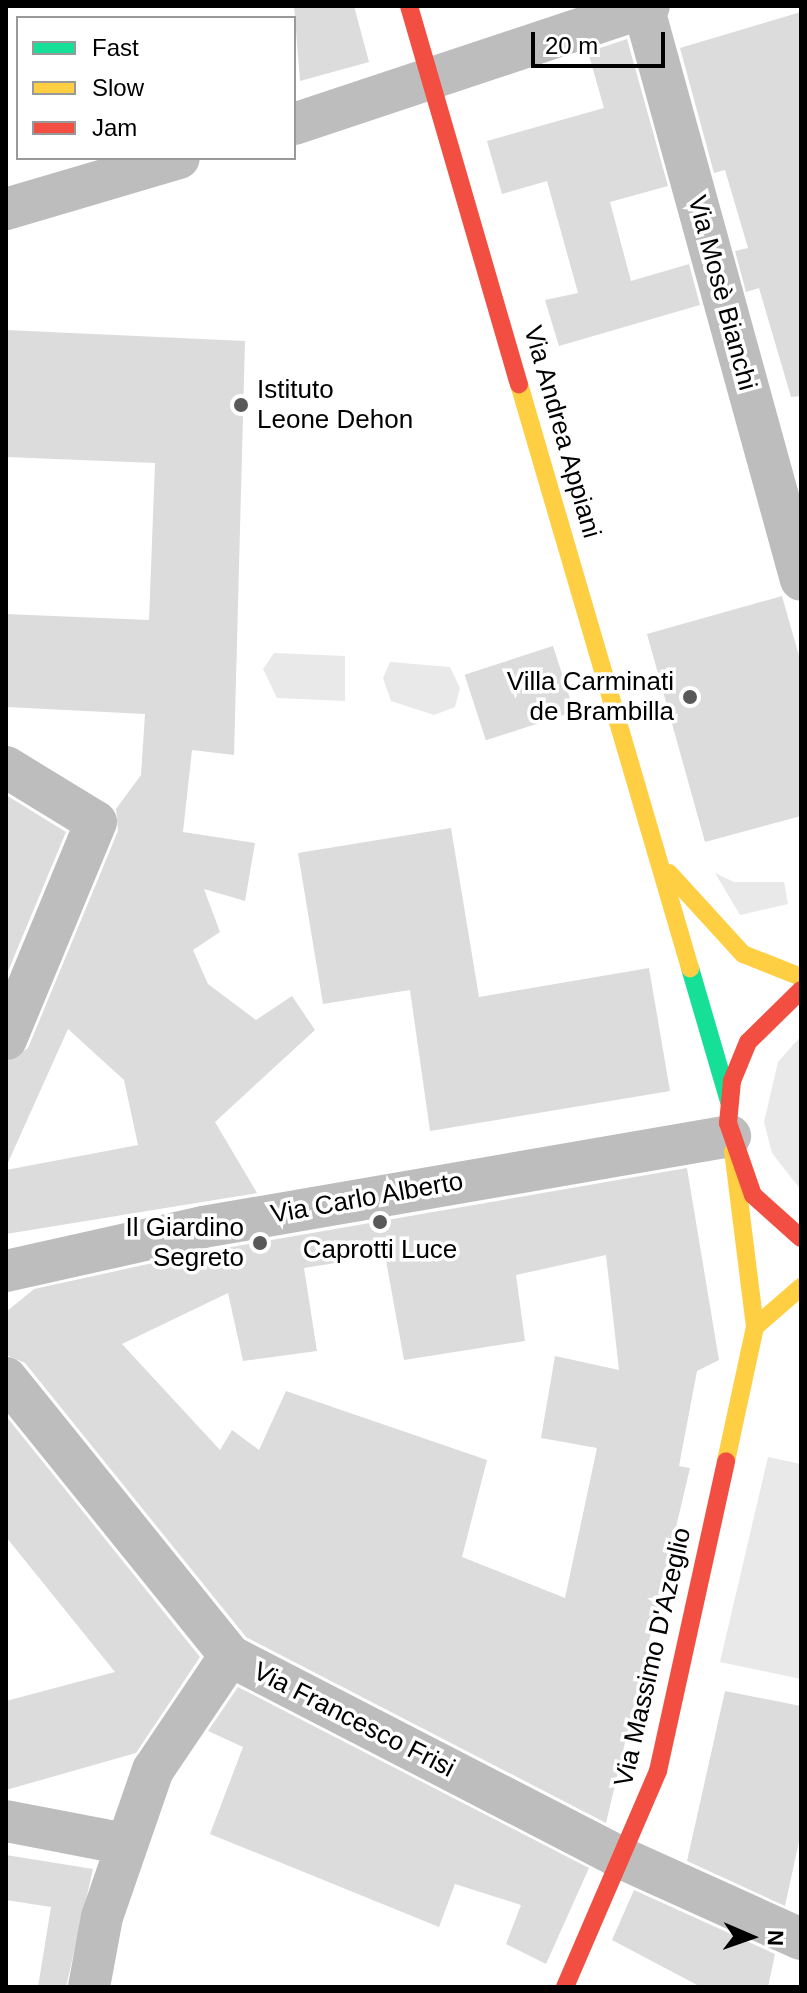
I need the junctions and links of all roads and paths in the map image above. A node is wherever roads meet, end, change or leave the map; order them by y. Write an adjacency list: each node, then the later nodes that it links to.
1 (409, 6): 3 (street, Via Andrea Appiani)
2 (646, 7): 3 (street); 7 (street, Via Mosè Bianchi)
3 (432, 83): 4 (street); 9 (street, Via Andrea Appiani)
4 (296, 123)
5 (172, 160): 6 (street)
6 (6, 209)
7 (801, 580)
8 (6, 767): 12 (street)
9 (667, 871): 10 (street, Via Andrea Appiani); 13 (street, Via Andrea Appiani)
10 (801, 977)
11 (801, 990): 13 (street)
12 (6, 1039)
13 (731, 1129): 14 (street); 15 (street, Via Carlo Alberto); 17 (street, Via Massimo D'Azeglio)
14 (801, 1238)
15 (6, 1271)
16 (801, 1287): 17 (street)
17 (755, 1327): 22 (street, Via Massimo D'Azeglio)
18 (6, 1378): 19 (street, Via Francesco Frisi)
19 (230, 1656): 21 (street); 22 (street, Via Francesco Frisi)
20 (6, 1821): 21 (street)
21 (125, 1844): 24 (street)
22 (617, 1856): 23 (street, Via Francesco Frisi); 25 (street, Via Massimo D'Azeglio)
23 (801, 1939)
24 (89, 1987)
25 (565, 1987)

